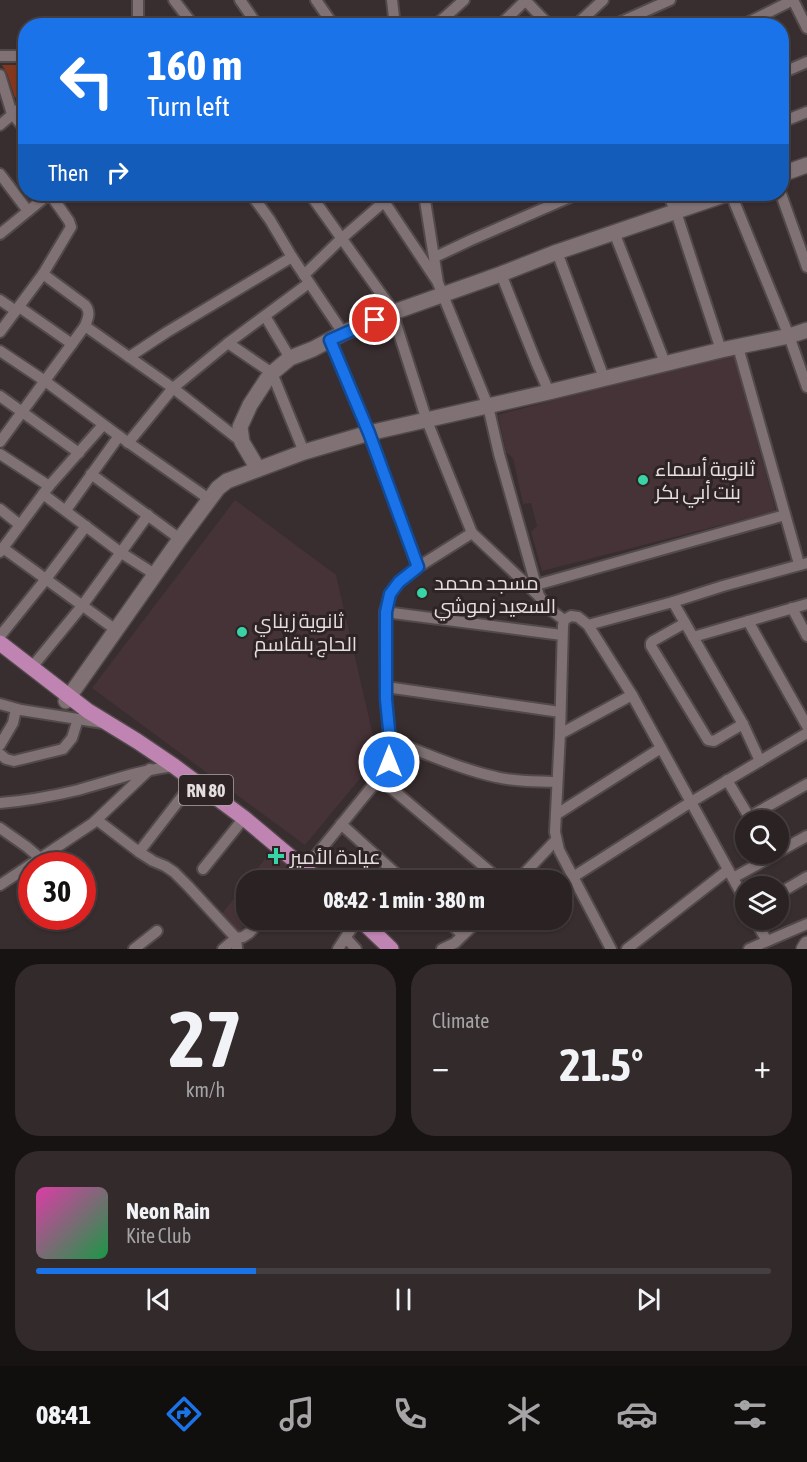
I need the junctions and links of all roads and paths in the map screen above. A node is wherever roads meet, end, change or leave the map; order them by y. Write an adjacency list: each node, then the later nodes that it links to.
1 (174, 0): 12 (street)
2 (240, 0): 13 (street)
3 (316, 0): 14 (street)
4 (392, 0): 15 (street)
5 (464, 0): 16 (street)
6 (526, 0): 17 (street); 18 (street)
7 (603, 0): 19 (street)
8 (670, 0): 20 (street)
9 (793, 0): 21 (street); 22 (street)
10 (140, 1): 11 (street)
11 (139, 18)
12 (188, 18)
13 (252, 18)
14 (328, 18)
15 (394, 18)
16 (444, 18)
17 (507, 18)
18 (543, 18)
19 (583, 18)
20 (630, 18)
21 (757, 18)
22 (807, 28)
23 (0, 56): 24 (street)
24 (18, 56)
25 (807, 62): 26 (street)
26 (789, 71)
27 (0, 75): 30 (street)
28 (18, 110): 30 (street)
29 (807, 112): 31 (street)
30 (12, 114): 32 (street); 33 (street)
31 (789, 119)
32 (18, 121)
33 (0, 125)
34 (807, 165): 35 (main road)
35 (789, 171)
36 (0, 174): 37 (street)
37 (18, 198)
38 (20, 201): 51 (street)
39 (41, 201): 51 (street)
40 (55, 201): 60 (street)
41 (256, 201): 57 (street)
42 (315, 201): 55 (street)
43 (378, 201): 55 (street)
44 (385, 201): 63 (street)
45 (425, 201): 58 (street)
46 (558, 201): 58 (street)
47 (671, 201): 52 (street)
48 (707, 201): 52 (main road)
49 (735, 201): 72 (street)
50 (783, 201): 59 (street)
51 (28, 211): 54 (street)
52 (676, 212): 53 (main road); 76 (street)
53 (614, 232): 56 (main road); 80 (street)
54 (0, 234)
55 (341, 239): 62 (street); 66 (street)
56 (557, 252): 61 (main road); 82 (street)
57 (292, 257): 62 (street); 78 (street)
58 (435, 257): 63 (street)
59 (807, 267)
60 (43, 274): 65 (street); 68 (street)
61 (501, 274): 63 (main road); 86 (street)
62 (306, 279): 67 (street); 71 (street)
63 (441, 289): 66 (main road); 88 (street)
64 (0, 300): 65 (street)
65 (18, 309): 70 (street); 74 (street)
66 (394, 312): 71 (main road); 90 (street)
67 (265, 316): 73 (street); 79 (street)
68 (85, 326): 74 (street); 78 (street)
69 (807, 330): 72 (main road)
70 (0, 332)
71 (337, 336): 79 (main road); 92 (street)
72 (789, 336): 75 (main road); 84 (street)
73 (228, 343): 81 (street); 85 (street)
74 (72, 344): 83 (street)
75 (738, 347): 76 (main road); 107 (street)
76 (721, 350): 80 (main road)
77 (0, 351): 83 (street)
78 (129, 357): 85 (street)
79 (290, 358): 81 (main road)
80 (665, 363): 82 (main road)
81 (272, 373): 95 (main road); 97 (street)
82 (604, 378): 86 (main road)
83 (45, 381): 89 (street); 91 (street)
84 (807, 387)
85 (173, 388): 95 (street); 96 (street)
86 (549, 392): 88 (main road)
87 (0, 396): 89 (street)
88 (488, 406): 90 (main road); 118 (street)
89 (22, 412): 94 (street); 98 (street)
90 (428, 421): 92 (main road); 110 (street)
91 (103, 425): 93 (street); 98 (street)
92 (369, 433): 97 (main road); 115 (street)
93 (119, 436): 96 (street); 101 (street)
94 (0, 442)
95 (242, 442): 100 (main road)
96 (128, 443): 103 (street)
97 (304, 452): 100 (main road)
98 (79, 453): 102 (street)
99 (0, 454): 102 (street)
100 (258, 469): 103 (main road)
101 (91, 474): 105 (street); 106 (street)
102 (46, 490): 105 (street); 108 (street)
103 (209, 499): 111 (main road)
104 (0, 509): 108 (street)
105 (66, 510): 109 (street)
106 (148, 515): 111 (street); 113 (street)
107 (785, 515): 114 (street); 118 (street)
108 (20, 525): 112 (street)
109 (86, 526): 113 (street); 117 (street)
110 (472, 533): 115 (street); 119 (street)
111 (180, 539): 116 (main road)
112 (1, 550): 117 (street)
113 (120, 552): 116 (street); 122 (street)
114 (803, 563): 120 (street)
115 (418, 567): 124 (street)
116 (156, 574): 129 (main road)
117 (46, 579): 122 (street); 131 (street)
118 (536, 585): 119 (street)
119 (539, 596): 125 (street)
120 (673, 602): 127 (street); 128 (street)
121 (807, 604): 123 (street)
122 (82, 606): 129 (street); 136 (street)
123 (792, 608): 126 (street); 132 (street)
124 (386, 612): 130 (street); 137 (street)
125 (564, 620): 128 (street); 130 (street)
126 (748, 621): 133 (street); 145 (street)
127 (685, 623): 133 (street); 144 (street)
128 (588, 625): 138 (street)
129 (116, 630): 139 (main road)
130 (562, 635): 142 (street)
131 (0, 636)
132 (807, 636)
133 (693, 637): 144 (street)
134 (0, 643): 136 (main road, RN 80)
135 (0, 655): 139 (main road, RN 80)
136 (32, 667): 139 (main road, RN 80)
137 (386, 687): 142 (street); 148 (street)
138 (632, 695): 147 (street); 150 (street)
139 (67, 698): 143 (main road, RN 80)
140 (0, 704): 141 (street)
141 (16, 709): 143 (street); 149 (street)
142 (560, 712): 147 (street)
143 (83, 715): 151 (street); 153 (main road, RN 80)
144 (743, 724): 152 (street)
145 (807, 726)
146 (807, 733): 152 (street)
147 (560, 735): 158 (street)
148 (390, 740): 155 (street); 158 (street)
149 (0, 745)
150 (661, 748): 160 (street); 164 (street)
151 (0, 754)
152 (760, 761): 156 (street)
153 (174, 766): 154 (street); 157 (main road, RN 80)
154 (150, 769): 161 (street); 166 (street)
155 (379, 778): 167 (street); 180 (street)
156 (727, 780): 160 (street); 162 (street)
157 (194, 781): 165 (main road, RN 80); 174 (street)
158 (557, 782): 164 (street)
159 (807, 784): 163 (street)
160 (691, 802): 183 (street); 184 (street)
161 (0, 803)
162 (745, 810)
163 (765, 810)
164 (556, 814): 170 (street)
165 (244, 818): 176 (street); 177 (main road, RN 80)
166 (97, 820): 173 (street); 174 (street)
167 (341, 824): 178 (street); 179 (street)
168 (0, 828): 172 (street)
169 (807, 836): 171 (street)
170 (556, 840): 181 (street); 184 (street)
171 (789, 846)
172 (33, 852)
173 (49, 852)
174 (139, 852): 198 (street)
175 (752, 864): 183 (street)
176 (203, 869)
177 (295, 870)
178 (304, 870)
179 (392, 870)
180 (488, 870)
181 (528, 870)
182 (18, 873): 187 (street)
183 (730, 874): 186 (street); 207 (street)
184 (573, 877): 206 (street)
185 (807, 877): 188 (street)
186 (735, 883)
187 (0, 885)
188 (789, 888)
189 (807, 924): 197 (street)
190 (252, 930): 198 (street)
191 (370, 930): 204 (main road)
192 (457, 930): 196 (street)
193 (468, 930): 196 (street)
194 (761, 930): 197 (street)
195 (157, 931): 201 (street)
196 (463, 935): 205 (street)
197 (767, 941): 208 (street)
198 (236, 944): 202 (street)
199 (350, 944): 203 (street)
200 (807, 944): 209 (main road)
201 (134, 949)
202 (223, 949)
203 (338, 949)
204 (392, 949)
205 (442, 949)
206 (611, 949)
207 (627, 949)
208 (749, 949)
209 (804, 949)

